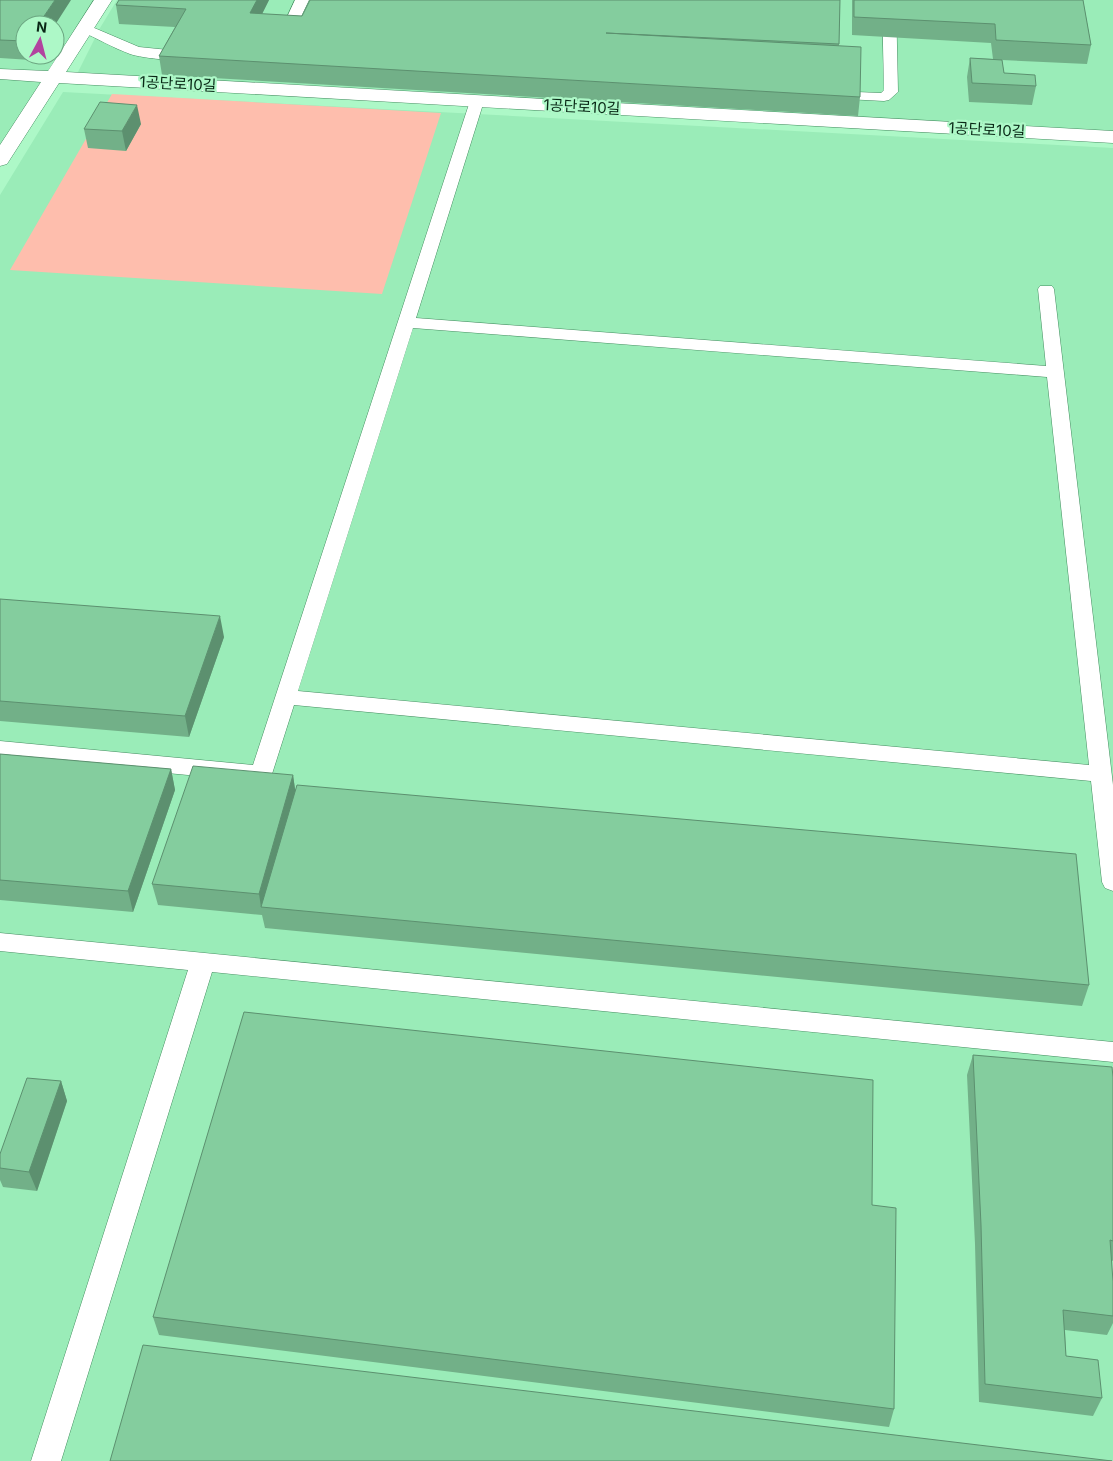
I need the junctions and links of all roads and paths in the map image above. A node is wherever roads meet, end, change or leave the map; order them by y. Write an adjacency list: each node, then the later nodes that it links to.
1 (103, 0): 4 (street)
2 (302, 0): 5 (lane)
3 (889, 0): 9 (lane)
4 (85, 28): 6 (lane); 8 (street)
5 (278, 53)
6 (200, 57)
7 (0, 74): 8 (street, 1공단로10길)
8 (52, 77): 10 (street, 1공단로10길); 12 (street)
9 (820, 94)
10 (477, 101): 11 (street, 1공단로10길); 14 (lane)
11 (1113, 137)
12 (0, 160)
13 (1046, 289): 15 (lane)
14 (406, 322): 15 (lane); 16 (lane)
15 (1056, 372): 18 (lane)
16 (286, 697): 17 (lane); 18 (lane)
17 (0, 749)
18 (1101, 774): 19 (lane)
19 (1113, 882)
20 (0, 942): 21 (lane)
21 (203, 962): 22 (lane); 23 (lane)
22 (1113, 1052)
23 (46, 1461)

